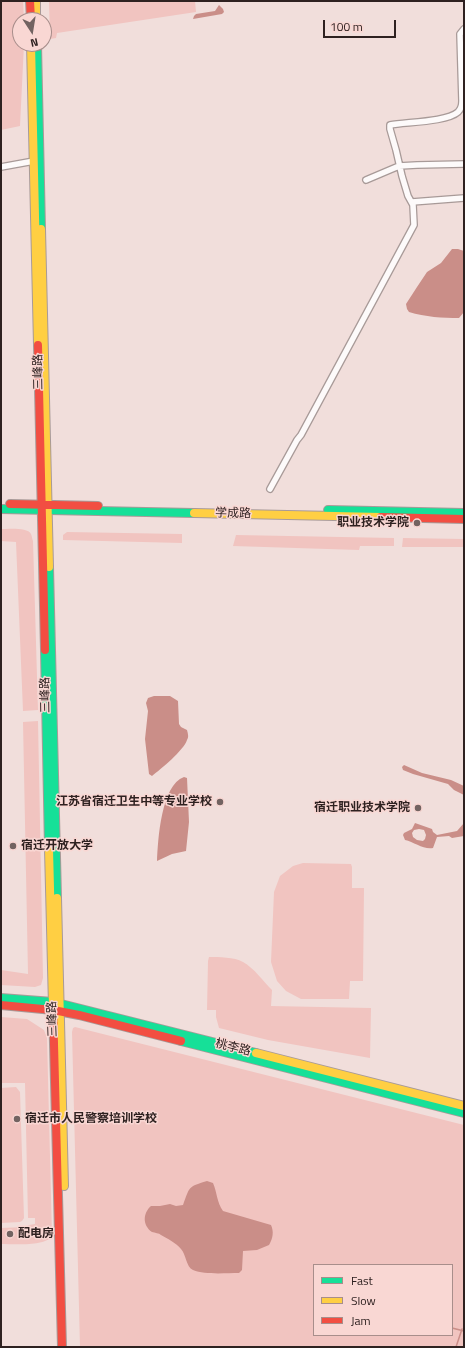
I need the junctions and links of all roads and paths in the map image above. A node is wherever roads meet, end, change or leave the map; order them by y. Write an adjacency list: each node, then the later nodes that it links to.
1 (30, 1): 3 (main road)
2 (36, 1): 4 (main road)
3 (31, 12)
4 (36, 12)
5 (464, 29): 10 (street)
6 (31, 52): 8 (main road, 三峰路)
7 (37, 52): 17 (main road, 三峰路)
8 (34, 162): 11 (street); 17 (main road, 三峰路)
9 (464, 164): 10 (street)
10 (399, 166): 12 (street); 14 (street)
11 (1, 167)
12 (366, 180)
13 (464, 198): 14 (street)
14 (412, 202): 15 (street)
15 (270, 489)
16 (1, 504): 17 (main road, 学成路)
17 (45, 507): 18 (main road, 学成路); 19 (main road, 学成路); 20 (main road, 学成路); 23 (main road, 三峰路)
18 (1, 509)
19 (464, 513)
20 (464, 519)
21 (1, 998): 23 (main road, 桃李路)
22 (1, 1005): 23 (main road, 桃李路)
23 (57, 1006): 24 (main road, 桃李路); 25 (main road, 桃李路); 26 (main road, 三峰路); 27 (main road, 三峰路)
24 (464, 1106)
25 (464, 1112)
26 (62, 1347)
27 (67, 1347)

